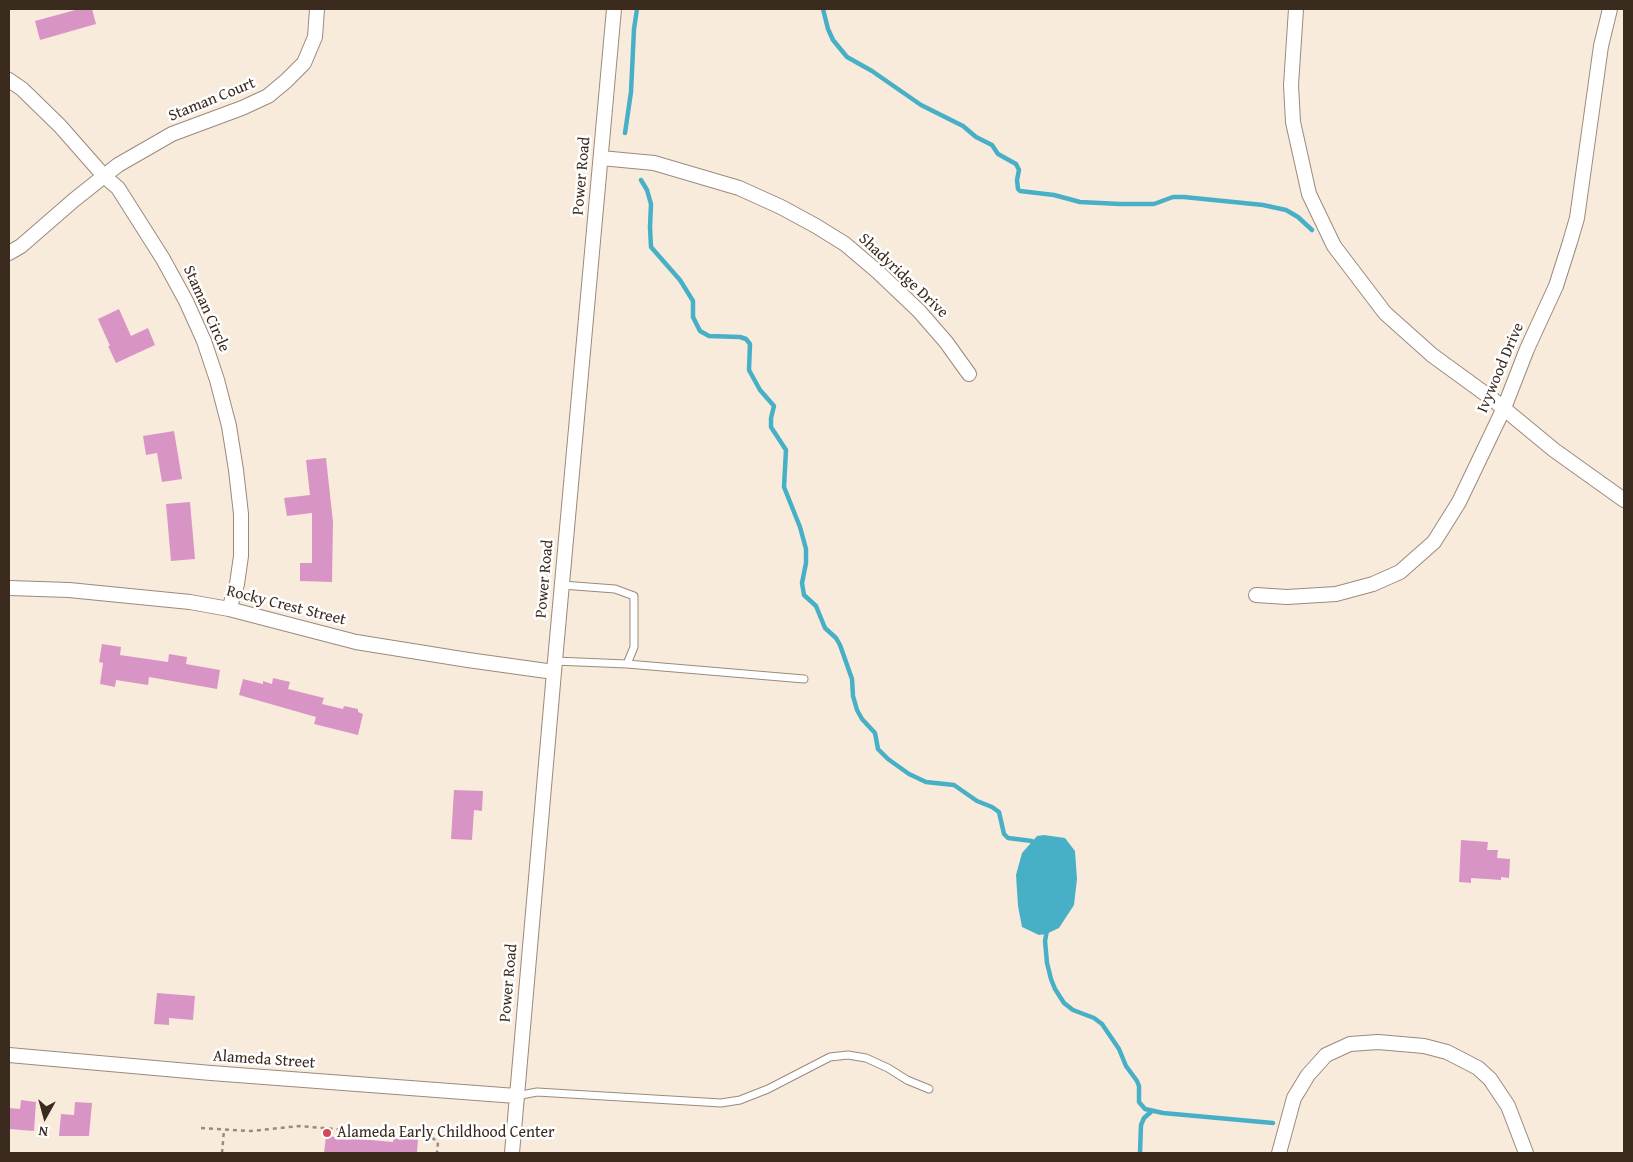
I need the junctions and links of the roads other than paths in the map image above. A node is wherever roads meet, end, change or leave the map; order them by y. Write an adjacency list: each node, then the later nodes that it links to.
1 (317, 9): 7 (street, Staman Court)
2 (614, 9): 6 (street, Power Road)
3 (1296, 9): 10 (street)
4 (1610, 9): 10 (street, Ivywood Drive)
5 (9, 80): 7 (street, Staman Circle)
6 (601, 158): 9 (street, Shadyridge Drive); 12 (street, Power Road)
7 (104, 176): 8 (street, Staman Court); 15 (street, Staman Circle)
8 (9, 253)
9 (969, 374)
10 (1504, 408): 11 (street); 14 (street, Ivywood Drive)
11 (1624, 500)
12 (562, 585): 16 (lane); 17 (street, Power Road)
13 (9, 588): 15 (street, Rocky Crest Street)
14 (1256, 595)
15 (229, 609): 17 (street, Rocky Crest Street)
16 (627, 664): 17 (lane); 18 (lane)
17 (554, 667): 21 (street, Power Road)
18 (804, 680)
19 (9, 1055): 21 (street, Alameda Street)
20 (929, 1089): 21 (lane)
21 (516, 1096): 22 (street, Power Road)
22 (512, 1153)
23 (1279, 1153): 24 (street)
24 (1526, 1153)

